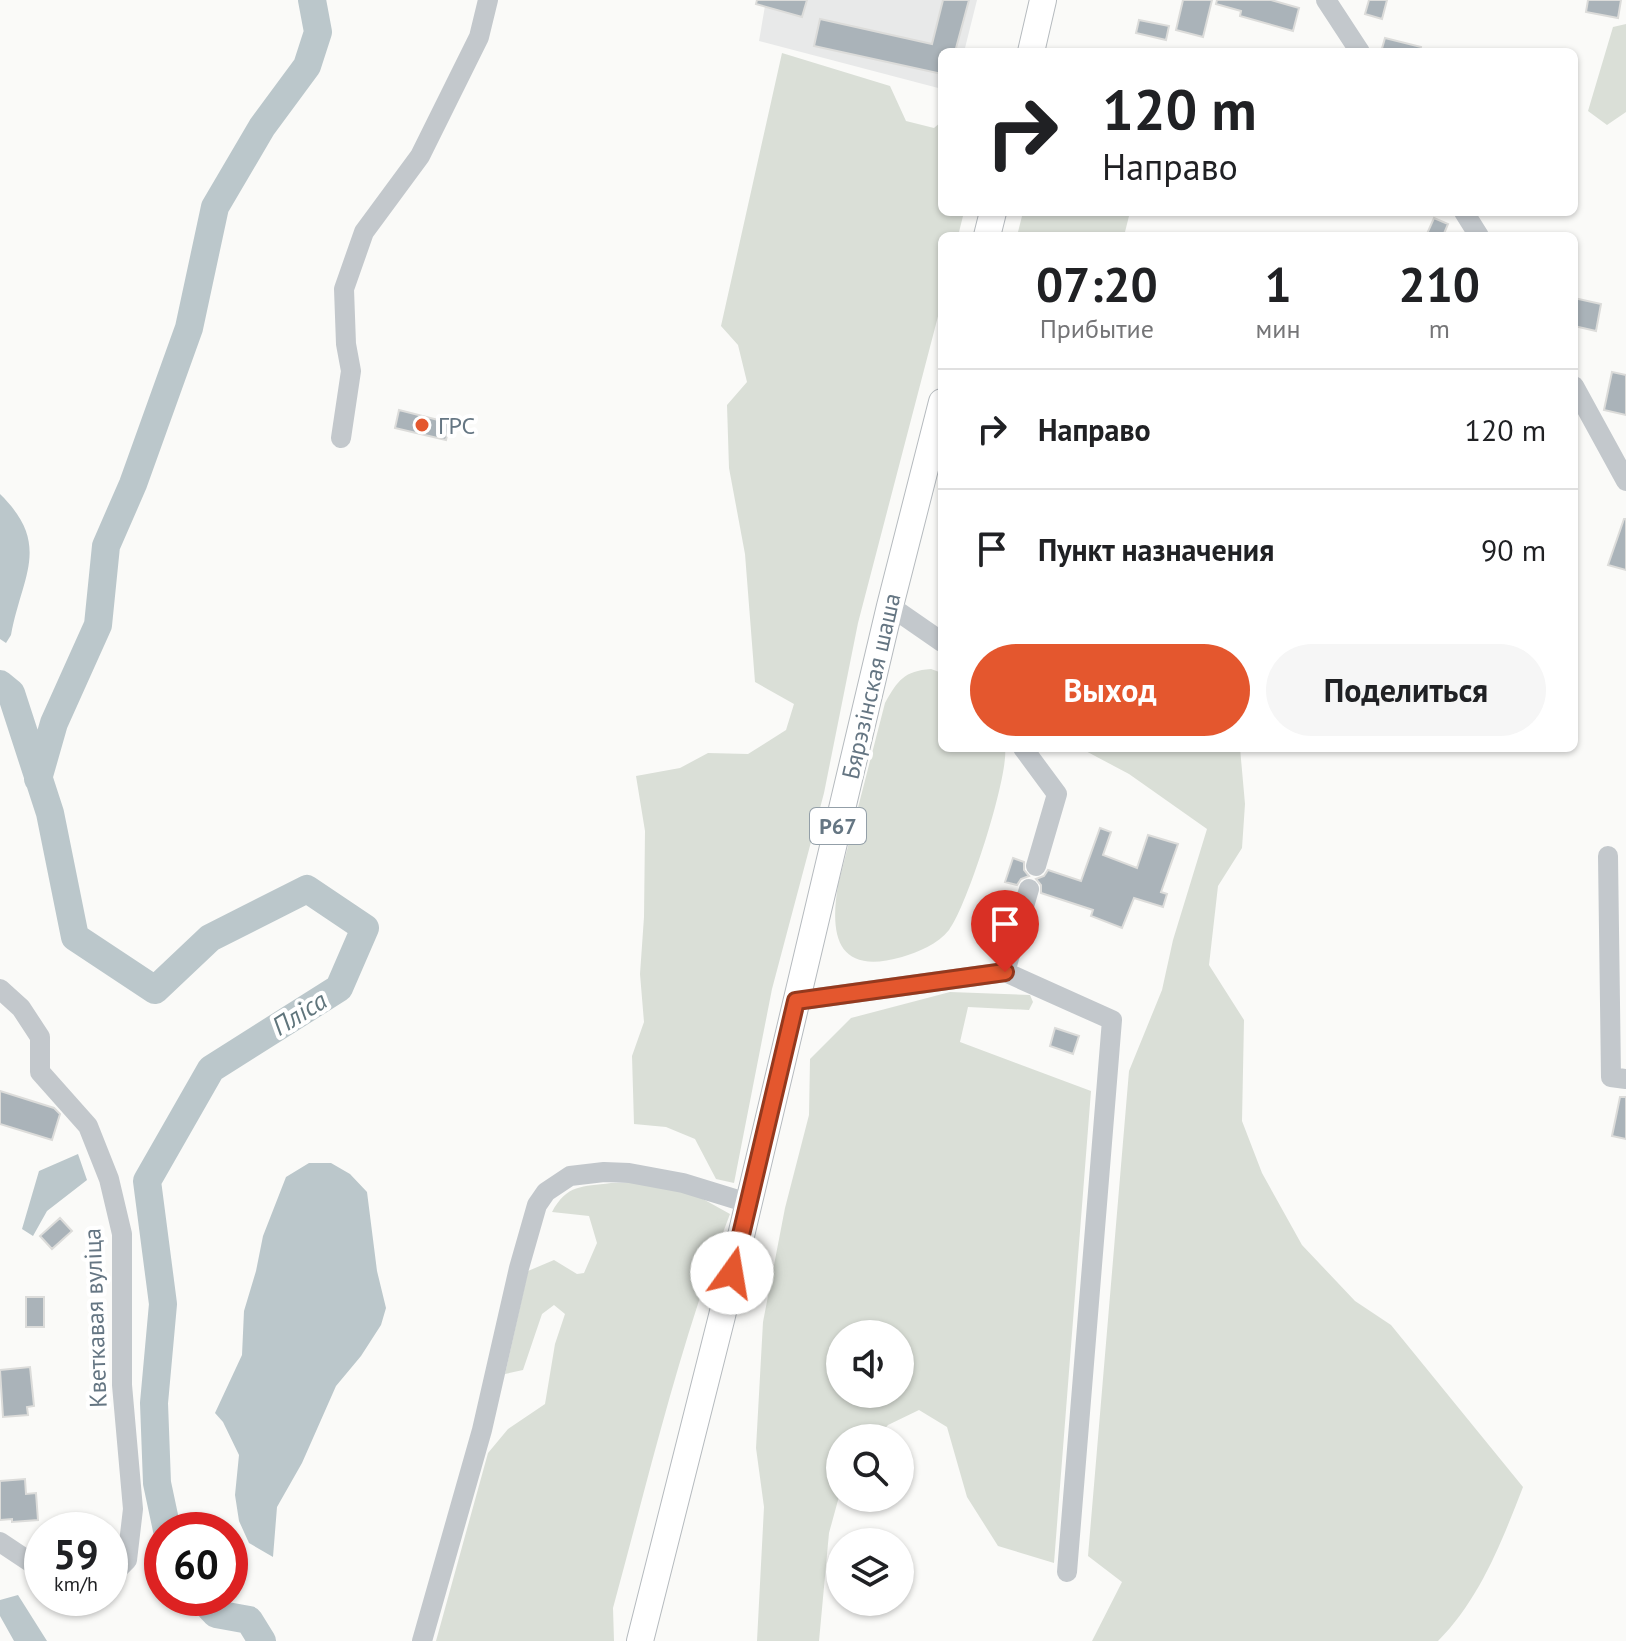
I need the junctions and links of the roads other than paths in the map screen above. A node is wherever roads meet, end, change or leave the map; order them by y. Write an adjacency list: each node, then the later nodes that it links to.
1 (488, 0): 8 (street)
2 (1043, 0): 4 (main road)
3 (1326, 0): 5 (street)
4 (1032, 48)
5 (1357, 48)
6 (1578, 393): 9 (street)
7 (938, 418): 10 (main road, Бярэзінская шаша / Р67)
8 (341, 438)
9 (1626, 481)
10 (890, 606): 11 (street); 18 (main road, Бярэзінская шаша / Р67)
11 (938, 639)
12 (1026, 752): 14 (street)
13 (1608, 856): 19 (street)
14 (1036, 866)
15 (1029, 889): 16 (street)
16 (1005, 972): 18 (street); 24 (street)
17 (0, 989): 22 (street, Кветкавая вуліца)
18 (796, 1001): 20 (main road, Бярэзінская шаша / Р67)
19 (1618, 1078)
20 (748, 1203): 25 (street); 26 (main road, Бярэзінская шаша / Р67)
21 (0, 1542): 23 (street)
22 (128, 1552)
23 (24, 1558)
24 (1067, 1572)
25 (422, 1641)
26 (640, 1641)

